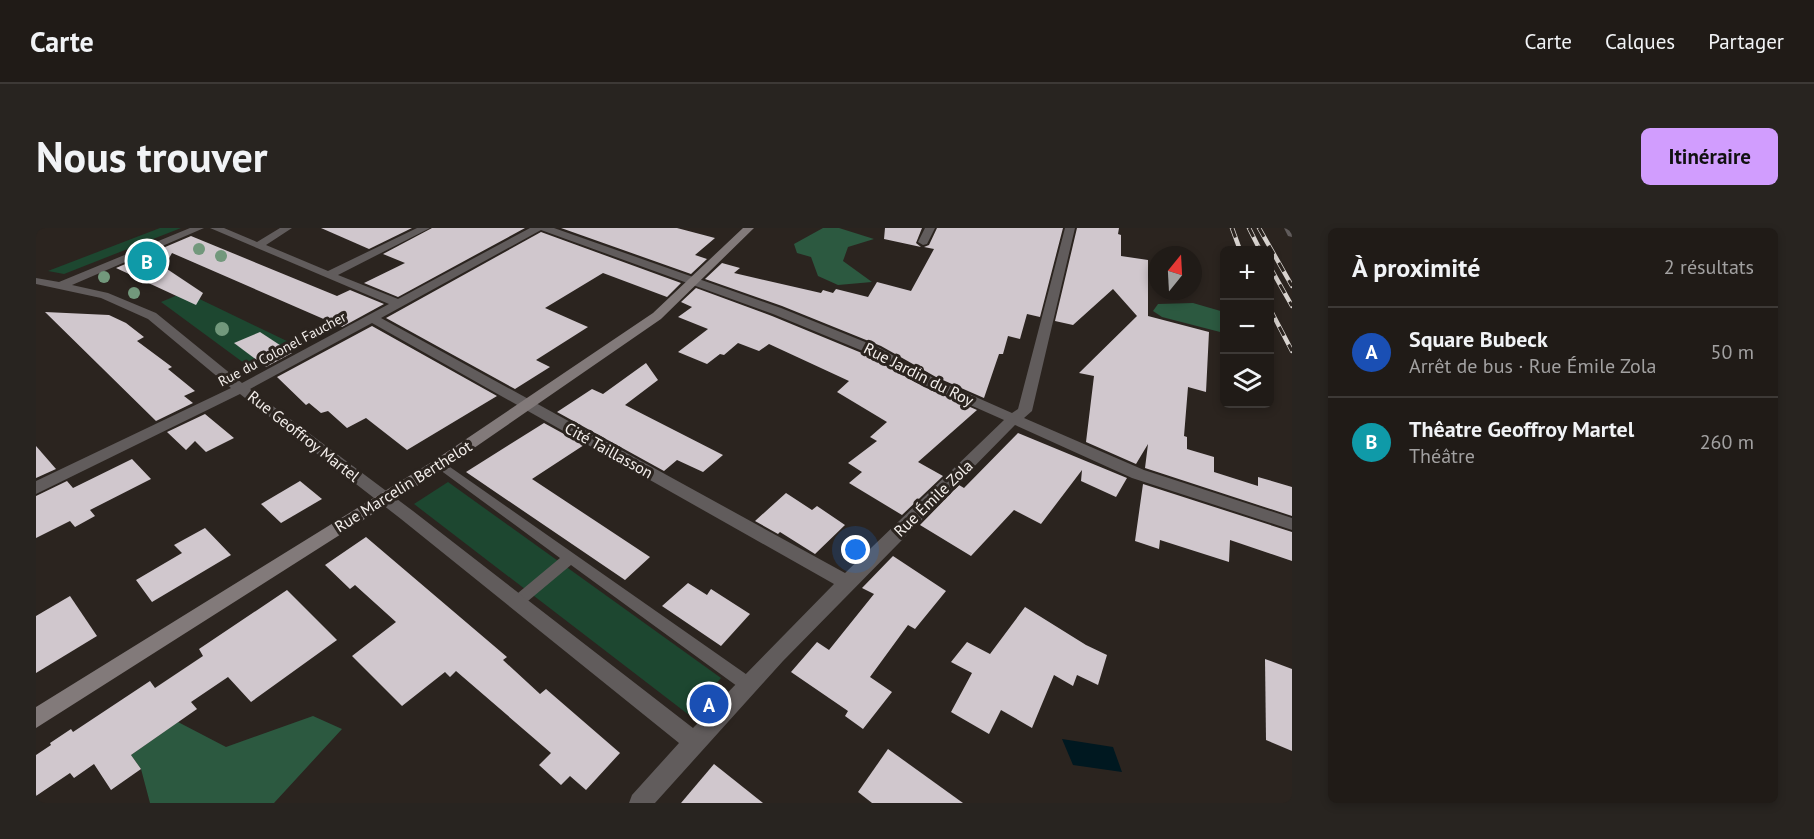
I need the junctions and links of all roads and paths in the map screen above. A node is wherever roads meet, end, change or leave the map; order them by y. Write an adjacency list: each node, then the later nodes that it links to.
1 (199, 228): 17 (street)
2 (215, 228): 13 (street)
3 (287, 228): 13 (street)
4 (425, 228): 14 (street)
5 (538, 228): 18 (street, Rue du Colonel Faucher)
6 (544, 228): 16 (street, Rue Jardin du Roy)
7 (749, 228): 16 (main road, Rue Marcelin Berthelot)
8 (930, 228): 12 (street)
9 (1070, 228): 22 (street, Rue Émile Zola)
10 (1289, 228): 11 (street)
11 (1292, 234)
12 (923, 242)
13 (258, 246): 14 (street)
14 (328, 275): 18 (street)
15 (36, 281): 17 (street, Rue Geoffroy Martel)
16 (691, 281): 21 (main road, Rue Marcelin Berthelot); 22 (street, Rue Jardin du Roy)
17 (62, 285): 20 (street, Rue Geoffroy Martel)
18 (399, 304): 19 (street, Rue du Colonel Faucher)
19 (372, 318): 20 (street, Rue du Colonel Faucher); 21 (street, Cité Taillasson)
20 (242, 388): 24 (street, Rue du Colonel Faucher); 25 (street, Rue Geoffroy Martel)
21 (527, 404): 23 (main road, Rue Marcelin Berthelot); 28 (street, Cité Taillasson)
22 (1012, 420): 26 (street, Rue Jardin du Roy); 28 (street, Rue Émile Zola)
23 (440, 464): 25 (main road, Rue Marcelin Berthelot); 27 (lane)
24 (36, 488)
25 (384, 497): 29 (street, Rue Geoffroy Martel); 31 (main road, Rue Marcelin Berthelot)
26 (1292, 524)
27 (570, 558): 29 (lane); 30 (lane)
28 (846, 582): 30 (street, Rue Émile Zola)
29 (517, 602): 32 (street, Rue Geoffroy Martel)
30 (747, 684): 32 (street, Rue Émile Zola)
31 (36, 718)
32 (693, 741): 33 (street, Rue Émile Zola)
33 (640, 803)

